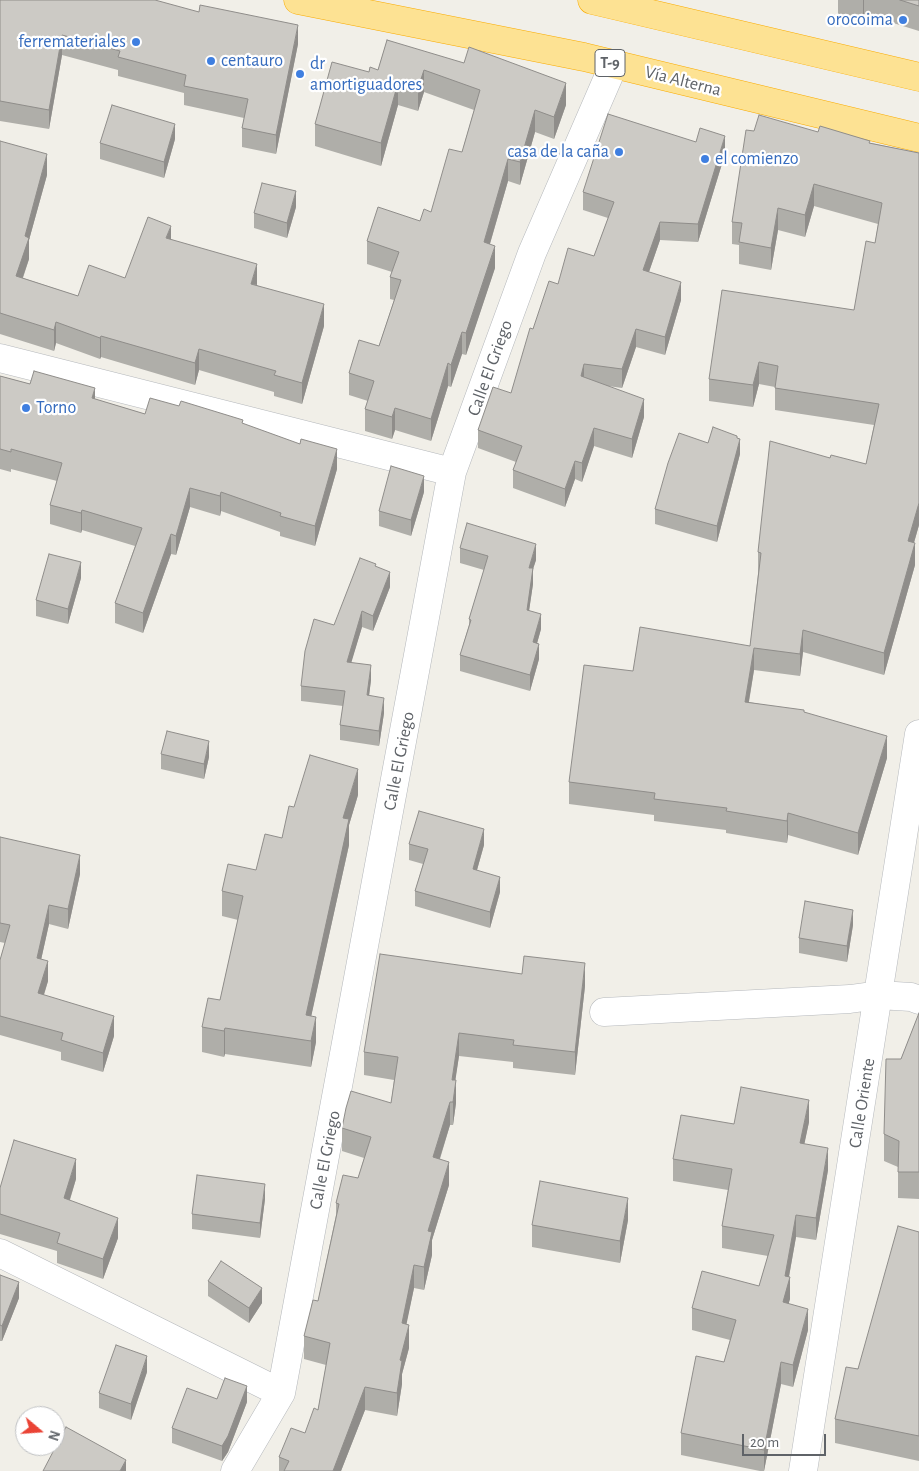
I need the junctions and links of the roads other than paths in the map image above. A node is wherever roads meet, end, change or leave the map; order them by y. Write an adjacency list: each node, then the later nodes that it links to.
1 (298, 0): 4 (highway, Vía Alterna / T-9)
2 (592, 0): 3 (highway)
3 (645, 6): 5 (highway)
4 (614, 64): 6 (highway, Vía Alterna / T-9); 8 (street, Calle El Griego)
5 (919, 77)
6 (919, 138)
7 (0, 358): 8 (street)
8 (452, 472): 14 (street, Calle El Griego)
9 (919, 734): 10 (street, Calle Oriente)
10 (879, 995): 11 (street); 12 (street); 16 (street, Calle Oriente)
11 (919, 1000)
12 (604, 1012)
13 (0, 1253): 14 (street)
14 (281, 1393): 15 (street, Calle El Griego)
15 (235, 1471)
16 (804, 1471)

